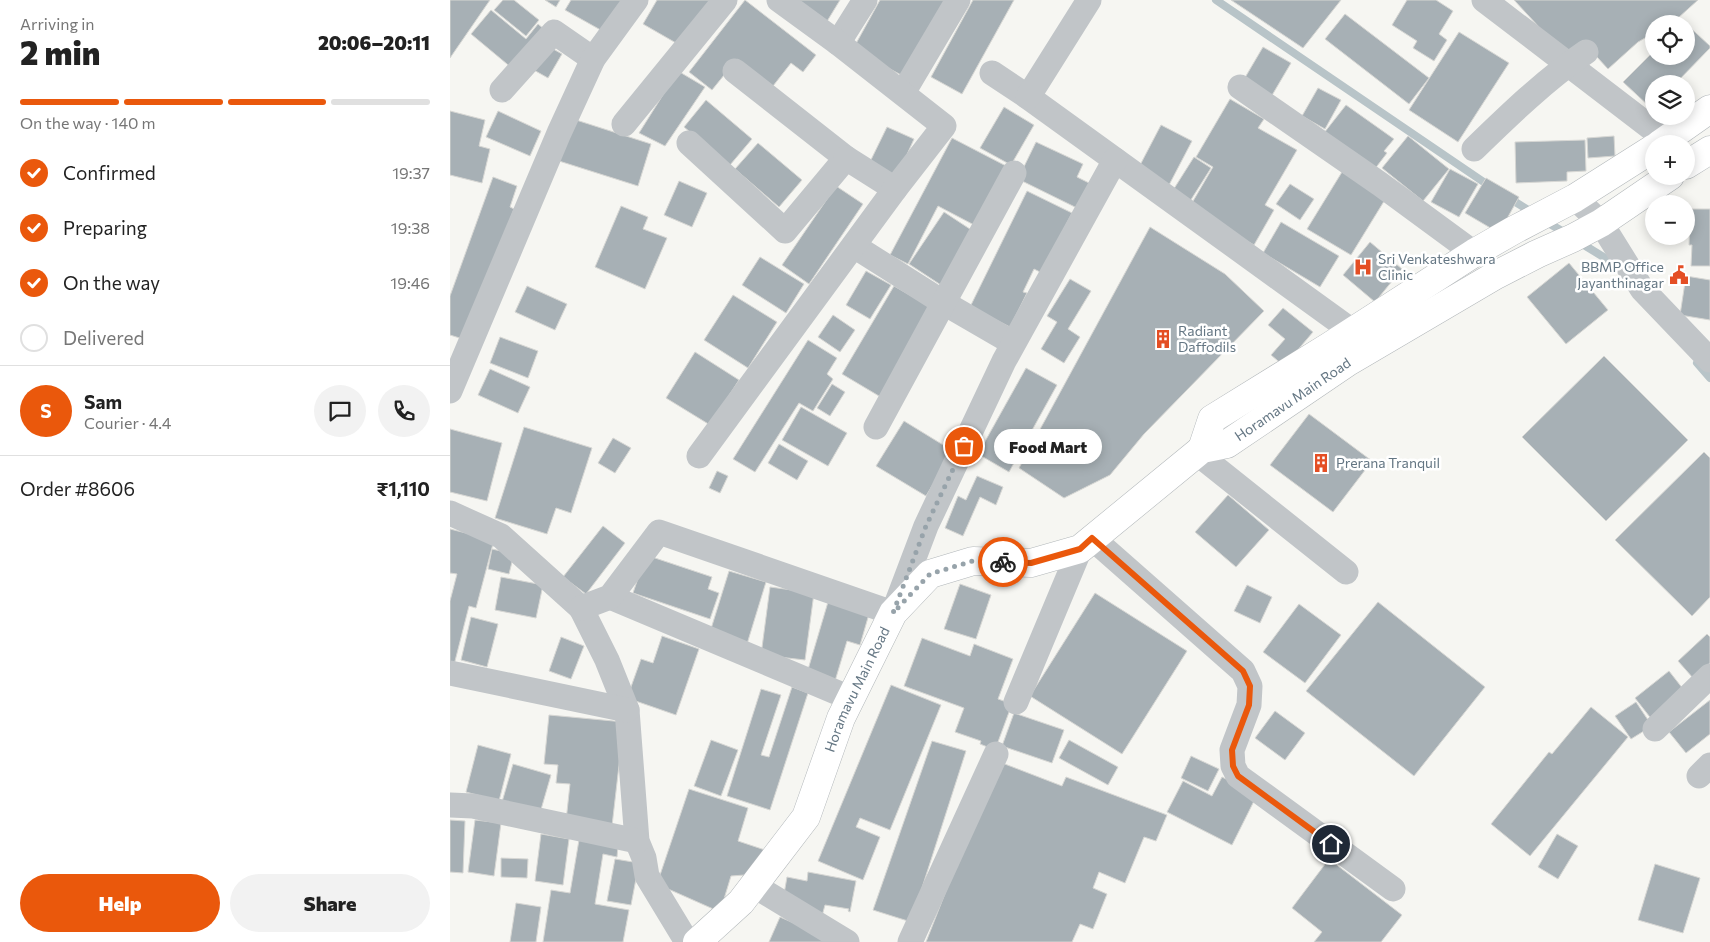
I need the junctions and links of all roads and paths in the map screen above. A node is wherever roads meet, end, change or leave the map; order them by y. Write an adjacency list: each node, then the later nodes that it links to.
1 (636, 0): 10 (street)
2 (725, 0): 18 (street)
3 (779, 0): 8 (street)
4 (865, 0): 8 (street)
5 (958, 0): 15 (street)
6 (1089, 0): 16 (street)
7 (1492, 2): 9 (street)
8 (838, 42): 15 (street)
9 (1577, 58): 19 (street); 22 (street)
10 (593, 59): 14 (street); 39 (street)
11 (735, 71): 25 (street)
12 (992, 73): 16 (street)
13 (1240, 87): 34 (street)
14 (502, 90)
15 (903, 93): 30 (street)
16 (1028, 97): 27 (street)
17 (1710, 109): 20 (main road)
18 (624, 124)
19 (1651, 135)
20 (1673, 135)
21 (689, 143): 25 (street)
22 (1474, 149)
23 (1710, 150): 26 (main road)
24 (1645, 154): 31 (main road)
25 (846, 158): 30 (street)
26 (1695, 159)
27 (1115, 160): 36 (street); 37 (street)
28 (1014, 174): 35 (street)
29 (1657, 185): 32 (main road, Horamavu Main Road)
30 (895, 189): 33 (street)
31 (1575, 198): 32 (street); 34 (main road)
32 (1601, 223): 38 (street); 41 (main road, Horamavu Main Road)
33 (854, 246): 35 (street); 42 (street)
34 (1474, 253): 36 (main road)
35 (944, 303): 37 (street); 40 (street)
36 (1352, 331): 41 (main road)
37 (1013, 343): 48 (street)
38 (1710, 360)
39 (450, 390)
40 (876, 427)
41 (1200, 451): 44 (main road, Horamavu Main Road); 45 (street)
42 (699, 456)
43 (450, 514): 47 (street)
44 (1086, 544): 48 (main road, Horamavu Main Road); 52 (street); 59 (street)
45 (1346, 572)
46 (610, 597): 47 (street); 48 (street); 51 (street)
47 (581, 608): 53 (street)
48 (893, 613): 51 (main road, Horamavu Main Road)
49 (450, 673): 53 (street)
50 (1710, 676): 54 (street)
51 (850, 698): 58 (main road, Horamavu Main Road)
52 (1016, 702)
53 (627, 710): 57 (street)
54 (1655, 729)
55 (996, 754): 63 (street)
56 (450, 806): 57 (street)
57 (637, 841): 60 (street)
58 (753, 886): 61 (main road, Horamavu Main Road); 62 (street)
59 (1393, 889)
60 (687, 942)
61 (697, 942)
62 (847, 942)
63 (910, 942)

